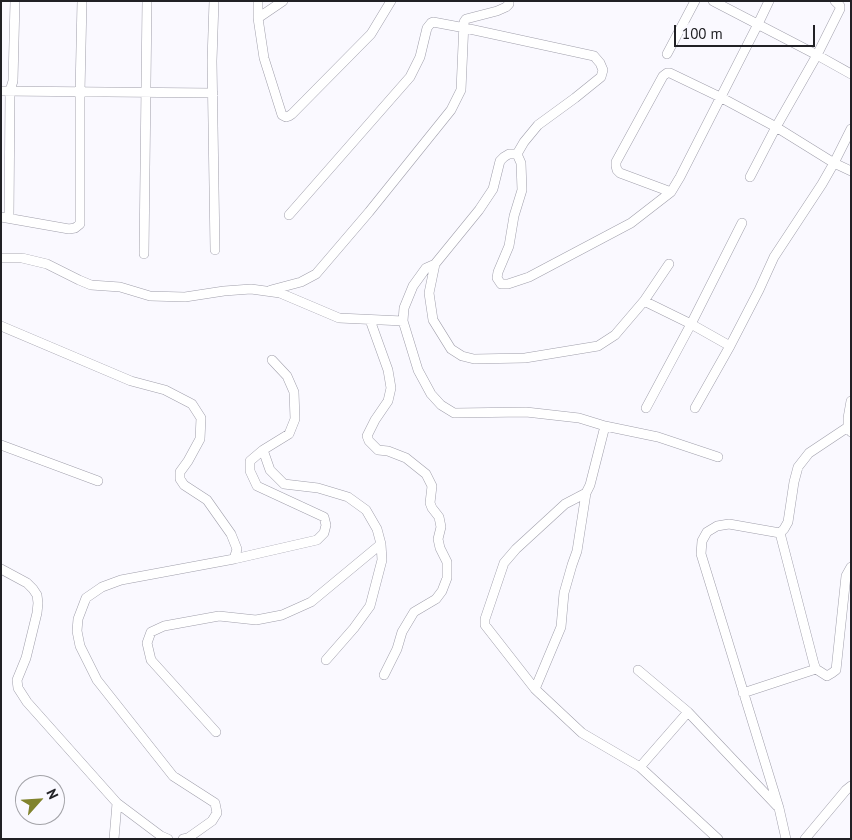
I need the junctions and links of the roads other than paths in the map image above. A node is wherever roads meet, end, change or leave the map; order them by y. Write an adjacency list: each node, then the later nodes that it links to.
1 (15, 1): 19 (street)
2 (82, 1): 20 (street)
3 (147, 1): 21 (street)
4 (214, 1): 22 (street)
5 (258, 1): 13 (street)
6 (283, 1): 13 (street)
7 (391, 1): 13 (street)
8 (509, 1): 15 (street)
9 (695, 1): 16 (street)
10 (713, 1): 14 (street)
11 (769, 1): 14 (street)
12 (835, 1): 17 (street)
13 (258, 18)
14 (758, 24): 17 (street); 23 (street)
15 (465, 28): 26 (street); 31 (street); 39 (street)
16 (667, 54)
17 (817, 55): 18 (street); 24 (street)
18 (851, 74)
19 (6, 91): 20 (street); 32 (street)
20 (80, 92): 21 (street); 32 (street)
21 (145, 92): 22 (street); 35 (street)
22 (213, 93): 34 (street)
23 (720, 97): 24 (street); 30 (street); 30 (street)
24 (776, 127): 27 (street); 29 (street)
25 (851, 129): 27 (street)
26 (517, 154): 30 (street); 37 (street)
27 (834, 163): 28 (street); 45 (street)
28 (851, 171)
29 (750, 177)
30 (670, 192)
31 (289, 215)
32 (5, 217)
33 (742, 223): 43 (street)
34 (215, 250)
35 (144, 254)
36 (1, 258): 39 (street)
37 (436, 264): 40 (street); 42 (street)
38 (669, 264): 40 (street)
39 (266, 291): 41 (street)
40 (644, 301): 43 (street)
41 (370, 320): 42 (street); 65 (street)
42 (403, 321): 50 (street)
43 (691, 324): 45 (street); 48 (street)
44 (1, 326): 59 (street)
45 (730, 346): 49 (street)
46 (272, 360): 53 (street)
47 (851, 401): 51 (street)
48 (646, 408)
49 (694, 408)
50 (605, 426): 54 (street); 56 (street)
51 (849, 429): 57 (street)
52 (1, 445): 55 (street)
53 (263, 450): 58 (street); 59 (street)
54 (718, 457)
55 (98, 481)
56 (586, 493): 66 (street); 66 (street)
57 (780, 533): 63 (street); 67 (street)
58 (381, 544): 62 (street); 69 (street)
59 (234, 559): 76 (street)
60 (851, 567): 63 (street)
61 (1, 568): 72 (street)
62 (326, 660)
63 (816, 669): 67 (street)
64 (638, 670): 68 (street)
65 (384, 675)
66 (535, 689): 70 (street)
67 (743, 693): 73 (street)
68 (688, 712): 70 (street); 73 (street)
69 (216, 732)
70 (640, 767): 77 (street)
71 (851, 786): 79 (street)
72 (117, 803): 74 (street); 75 (street)
73 (778, 808): 78 (street)
74 (114, 839)
75 (168, 839)
76 (183, 839)
77 (718, 839)
78 (786, 839)
79 (806, 839)

